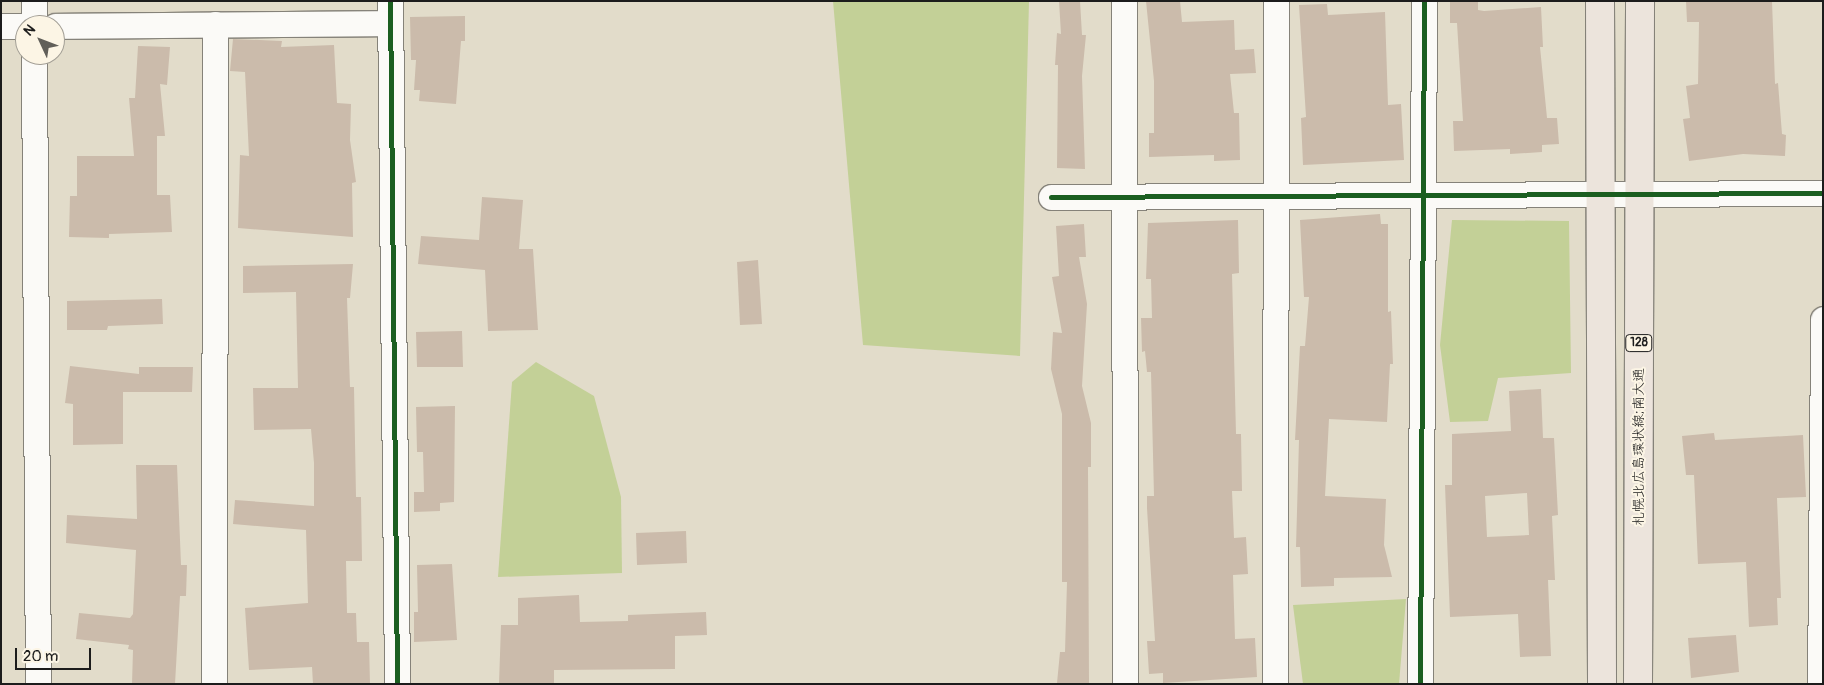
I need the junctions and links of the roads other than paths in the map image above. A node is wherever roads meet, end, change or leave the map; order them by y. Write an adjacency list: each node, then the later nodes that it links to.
1 (34, 1): 8 (street)
2 (1124, 1): 16 (street)
3 (1276, 1): 19 (street)
4 (1424, 1): 17 (street)
5 (1600, 1): 20 (main road)
6 (1640, 1): 14 (main road, 札幌北広島環状線;南大通 / 128)
7 (390, 12): 9 (street); 25 (street)
8 (34, 15)
9 (215, 24): 12 (street); 24 (street)
10 (1, 26): 11 (street)
11 (15, 26)
12 (65, 26)
13 (34, 65): 23 (street)
14 (1640, 194): 15 (street); 20 (street); 30 (main road, 札幌北広島環状線;南大通 / 128)
15 (1823, 194)
16 (1124, 196): 18 (street); 19 (street); 26 (street)
17 (1423, 196): 19 (street); 20 (street); 28 (street)
18 (1051, 197)
19 (1276, 197): 27 (street)
20 (1601, 197): 29 (main road)
21 (1823, 319): 22 (street)
22 (1822, 532): 31 (street)
23 (38, 684)
24 (214, 684)
25 (397, 684)
26 (1125, 684)
27 (1275, 684)
28 (1420, 684)
29 (1602, 684)
30 (1638, 684)
31 (1820, 684)

